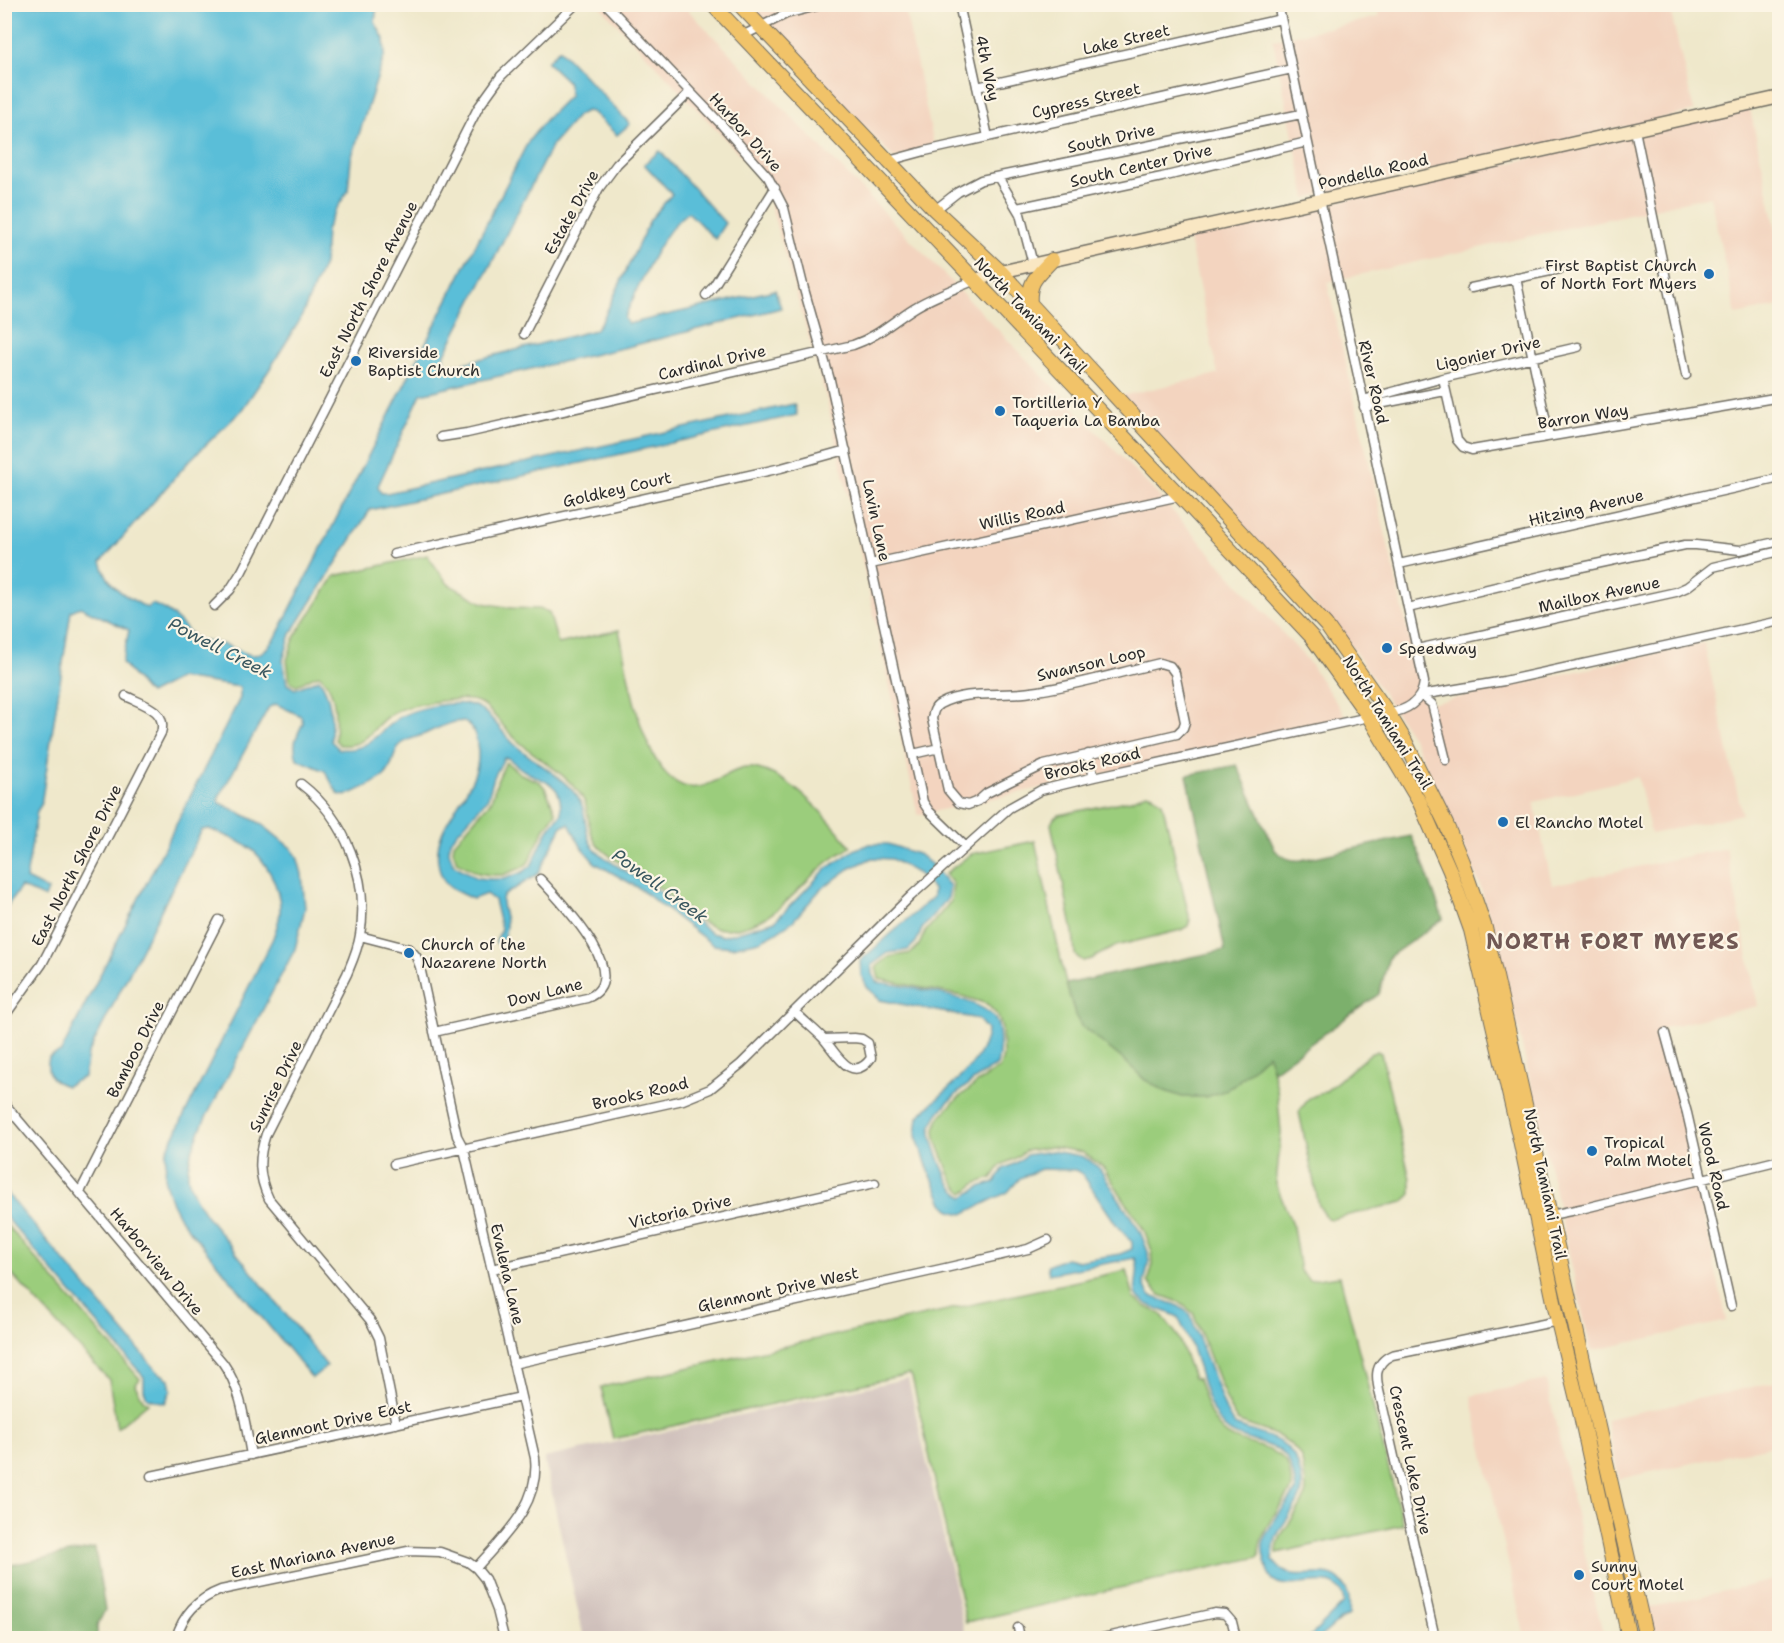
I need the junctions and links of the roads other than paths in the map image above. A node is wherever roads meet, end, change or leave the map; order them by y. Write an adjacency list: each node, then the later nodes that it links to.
1 (576, 4): 56 (street, East North Shore Avenue)
2 (606, 4): 13 (street, Harbor Drive)
3 (712, 4): 10 (main road, North Tamiami Trail)
4 (739, 4): 9 (main road, North Tamiami Trail)
5 (825, 4): 9 (street)
6 (959, 4): 12 (street, 4th Way)
7 (1278, 4): 8 (street, River Road)
8 (1281, 19): 11 (street, River Road); 12 (street, Lake Street)
9 (759, 27): 10 (street); 19 (main road, North Tamiami Trail)
10 (742, 36): 30 (main road, North Tamiami Trail)
11 (1292, 69): 15 (street, River Road); 17 (street, Cypress Street)
12 (977, 87): 17 (street, 4th Way)
13 (689, 93): 21 (street, Harbor Drive); 34 (street, Estate Drive)
14 (1779, 97): 16 (main road, Pondella Road)
15 (1300, 114): 18 (street, River Road); 20 (street, South Drive)
16 (1635, 130): 22 (main road, Pondella Road); 38 (street)
17 (988, 137): 19 (street, Cypress Street)
18 (1307, 142): 22 (street, River Road); 23 (street, South Center Drive)
19 (888, 161): 24 (main road, North Tamiami Trail)
20 (998, 177): 23 (street); 24 (street, South Drive)
21 (775, 188): 32 (street, Harbor Drive); 36 (street, Lavin Lane)
22 (1320, 200): 25 (main road, Pondella Road); 44 (street, River Road)
23 (1017, 208): 26 (street)
24 (935, 210): 28 (main road, North Tamiami Trail)
25 (1052, 260): 26 (main road, Pondella Road); 33 (main road)
26 (1033, 264): 28 (main road, Pondella Road)
27 (1560, 269): 29 (street)
28 (1001, 272): 30 (main road, Pondella Road); 33 (main road, North Tamiami Trail)
29 (1516, 278): 31 (street); 37 (street)
30 (975, 280): 36 (street, Cardinal Drive); 49 (main road, North Tamiami Trail)
31 (1472, 288)
32 (706, 295)
33 (1030, 304): 50 (main road, North Tamiami Trail)
34 (524, 334)
35 (1578, 347): 37 (street, Ligonier Drive)
36 (823, 353): 46 (street, Cardinal Drive); 47 (street, Lavin Lane)
37 (1533, 357): 39 (street, Ligonier Drive); 45 (street)
38 (1686, 375)
39 (1443, 378): 40 (street, Ligonier Drive); 41 (street, Barron Way)
40 (1405, 388): 43 (street); 44 (street, Ligonier Drive)
41 (1445, 391): 43 (street, Ligonier Drive); 45 (street, Barron Way)
42 (1779, 397): 45 (street, Barron Way)
43 (1407, 399): 44 (street, Ligonier Drive)
44 (1363, 403): 55 (street, River Road)
45 (1549, 436)
46 (441, 437)
47 (846, 450): 53 (street, Goldkey Court); 54 (street, Lavin Lane)
48 (1779, 478): 55 (street, Hitzing Avenue)
49 (1180, 496): 50 (main road); 54 (street, Willis Road); 60 (main road, North Tamiami Trail)
50 (1216, 504): 63 (main road, North Tamiami Trail)
51 (1779, 541): 57 (street)
52 (1779, 551): 59 (street, Mailbox Avenue)
53 (394, 554)
54 (871, 564): 67 (street, Lavin Lane)
55 (1399, 564): 57 (street, River Road)
56 (214, 606)
57 (1408, 608): 59 (street, River Road)
58 (1779, 621): 61 (street)
59 (1417, 649): 61 (street, River Road)
60 (1349, 688): 63 (main road); 64 (main road, North Tamiami Trail)
61 (1421, 695): 63 (street); 69 (street)
62 (126, 696): 81 (street, East North Shore Drive)
63 (1388, 712): 65 (main road, North Tamiami Trail)
64 (1369, 717): 65 (main road); 70 (street, Brooks Road); 75 (main road, North Tamiami Trail)
65 (1405, 741): 77 (main road, North Tamiami Trail)
66 (939, 748): 67 (street); 68 (street, Swanson Loop); 68 (street, Swanson Loop)
67 (912, 754): 72 (street, Lavin Lane)
68 (1088, 754): 70 (street)
69 (1446, 760)
70 (1094, 777): 72 (street, Brooks Road)
71 (301, 784): 76 (street, Sunrise Drive)
72 (965, 846): 80 (street, Brooks Road)
73 (540, 879): 82 (street, Dow Lane)
74 (219, 920): 91 (street, Bamboo Drive)
75 (1471, 930): 77 (main road); 78 (main road, North Tamiami Trail)
76 (360, 936): 82 (street, Evalena Lane); 99 (street, Sunrise Drive)
77 (1494, 964): 79 (main road, North Tamiami Trail)
78 (1481, 974): 79 (main road); 92 (main road, North Tamiami Trail)
79 (1503, 1007): 92 (main road, North Tamiami Trail)
80 (795, 1012): 84 (street); 86 (street, Brooks Road)
81 (4, 1017)
82 (434, 1032): 86 (street, Evalena Lane)
83 (1665, 1034): 89 (street, Wood Road)
84 (824, 1039): 84 (street)
85 (4, 1103): 91 (street, Harborview Drive)
86 (464, 1149): 88 (street, Brooks Road); 94 (street, Evalena Lane)
87 (1779, 1160): 89 (street)
88 (394, 1164)
89 (1702, 1179): 92 (street); 95 (street, Wood Road)
90 (875, 1183): 94 (street, Victoria Drive)
91 (80, 1192): 100 (street, Harborview Drive)
92 (1543, 1217): 96 (main road, North Tamiami Trail); 103 (main road, North Tamiami Trail)
93 (1048, 1240): 97 (street, Glenmont Drive West)
94 (492, 1269): 97 (street, Evalena Lane)
95 (1731, 1306)
96 (1558, 1321): 101 (main road, North Tamiami Trail); 113 (street, Crescent Lake Drive)
97 (513, 1364): 98 (street, Evalena Lane)
98 (521, 1397): 99 (street, Glenmont Drive East); 106 (street, Evalena Lane)
99 (396, 1424): 100 (street, Glenmont Drive East)
100 (251, 1455): 102 (street, Glenmont Drive East)
101 (1588, 1456): 103 (main road); 104 (main road, North Tamiami Trail)
102 (151, 1476)
103 (1613, 1491): 105 (main road, North Tamiami Trail)
104 (1598, 1502): 105 (main road); 114 (main road, North Tamiami Trail)
105 (1624, 1539): 115 (main road, North Tamiami Trail)
106 (476, 1568): 108 (street, East Mariana Avenue); 109 (street)
107 (1018, 1628): 110 (street)
108 (176, 1638)
109 (504, 1638)
110 (1020, 1638)
111 (1101, 1638): 112 (street)
112 (1236, 1638)
113 (1435, 1638)
114 (1629, 1638)
115 (1646, 1638)

